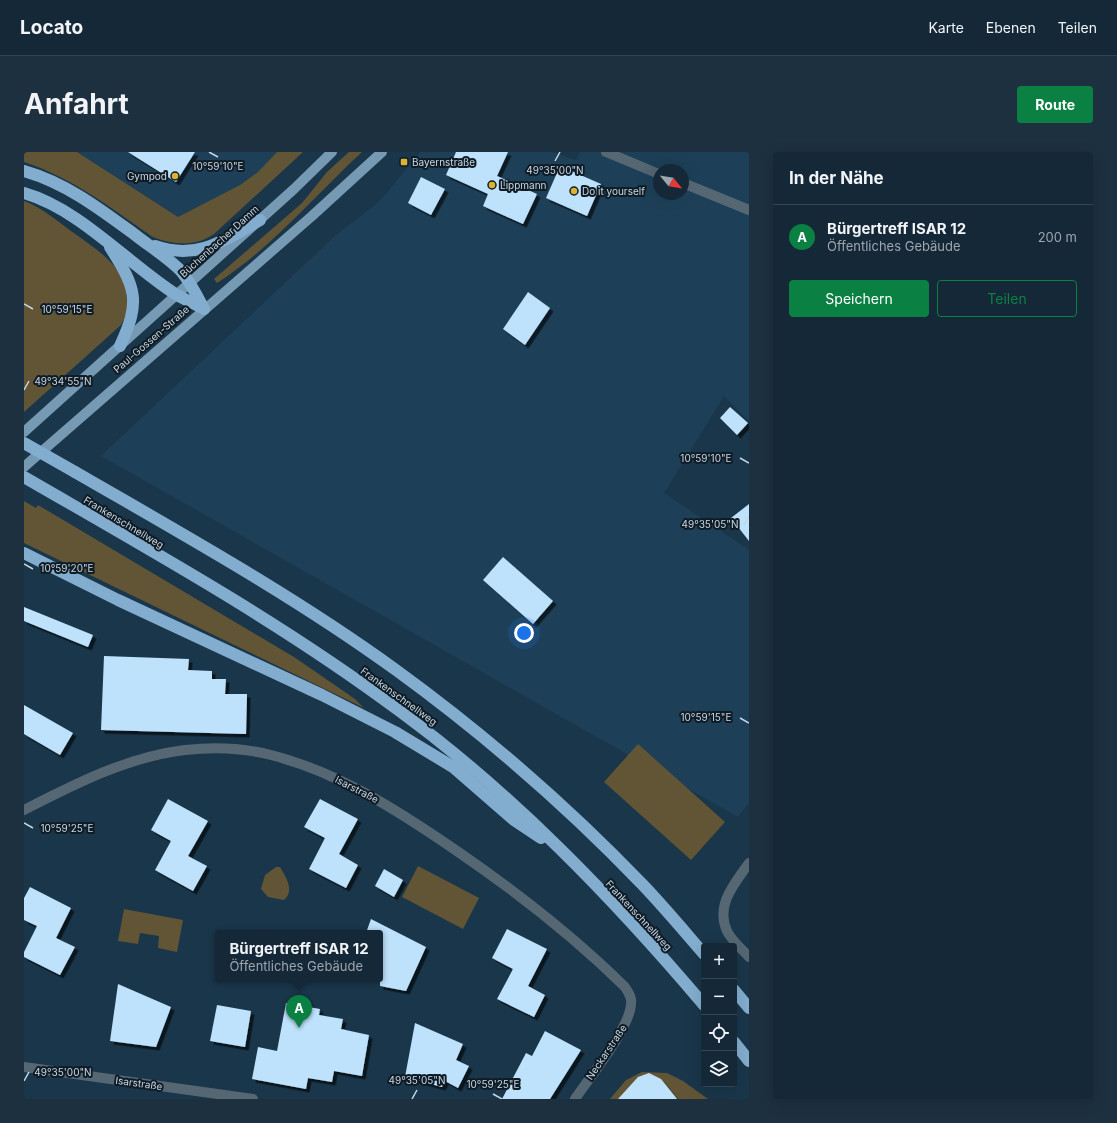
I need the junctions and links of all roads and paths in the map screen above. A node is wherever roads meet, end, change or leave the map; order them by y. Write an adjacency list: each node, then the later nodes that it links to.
1 (332, 152): 9 (main road, Büchenbacher Damm)
2 (382, 152): 14 (main road)
3 (606, 152): 5 (street)
4 (24, 171): 11 (highway)
5 (653, 172)
6 (689, 185): 8 (street)
7 (24, 193): 10 (highway)
8 (749, 210)
9 (260, 220): 11 (highway); 12 (main road, Büchenbacher Damm)
10 (106, 241): 13 (highway); 15 (highway)
11 (145, 242): 12 (highway)
12 (190, 282): 13 (main road, Büchenbacher Damm); 14 (highway)
13 (177, 294): 14 (highway); 15 (main road, Büchenbacher Damm)
14 (204, 309): 18 (main road, Paul-Gossen-Straße)
15 (120, 346): 16 (main road, Paul-Gossen-Straße)
16 (24, 432)
17 (24, 443): 24 (highway, Frankenschnellweg, bridge)
18 (24, 467)
19 (24, 477): 22 (highway, Frankenschnellweg)
20 (26, 555): 22 (highway)
21 (24, 810): 28 (street, Isarstraße)
22 (563, 853): 27 (highway, Frankenschnellweg)
23 (749, 863): 25 (street)
24 (701, 951)
25 (749, 957)
26 (737, 994): 29 (highway)
27 (701, 1002)
28 (631, 1003): 34 (street, Neckarstraße)
29 (749, 1008)
30 (737, 1046): 31 (highway)
31 (749, 1062)
32 (24, 1067): 33 (street, Isarstraße)
33 (253, 1099)
34 (575, 1099)

